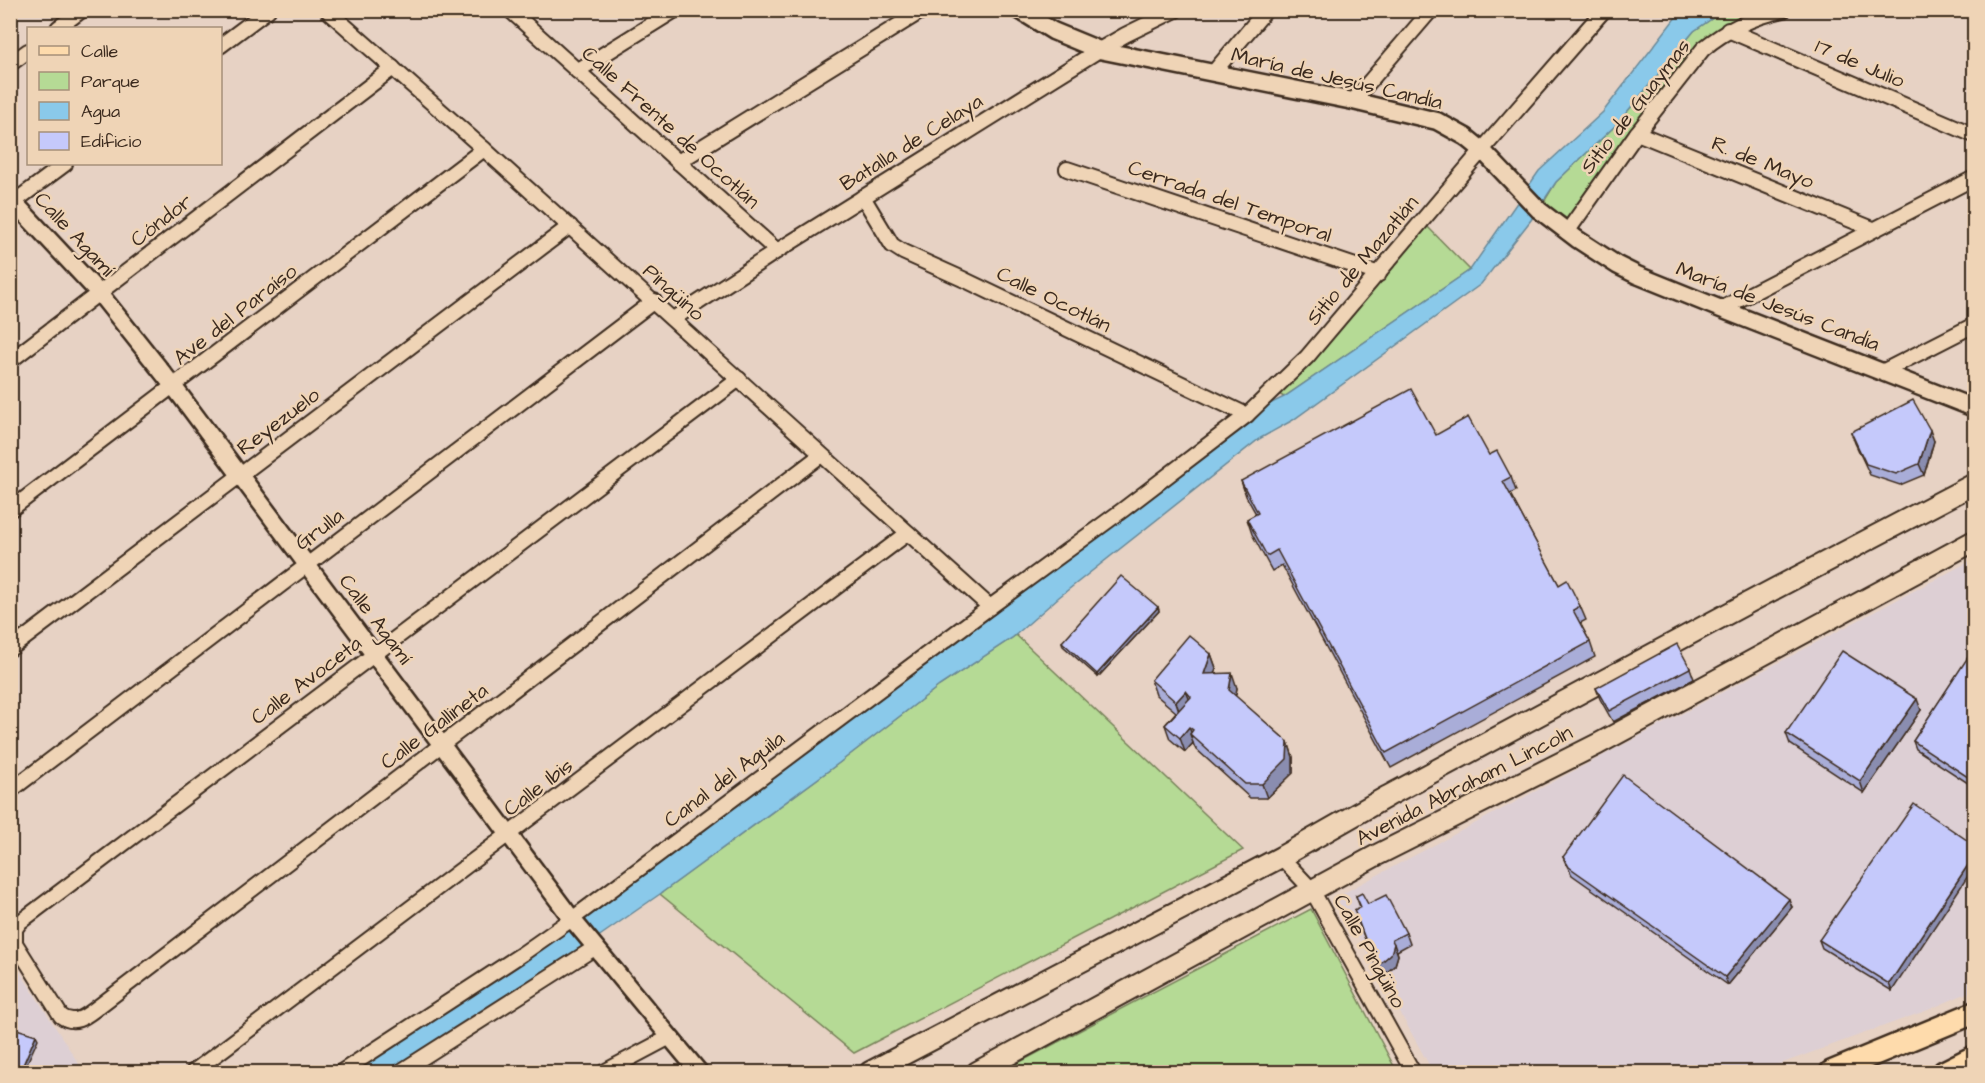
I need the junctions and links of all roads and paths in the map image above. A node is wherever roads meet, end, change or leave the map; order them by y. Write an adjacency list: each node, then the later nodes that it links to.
1 (82, 10): 13 (street)
2 (268, 10): 15 (street)
3 (327, 10): 19 (street, Pingüino)
4 (510, 10): 20 (street, Calle Frente de Ocotlán)
5 (675, 10): 20 (street)
6 (923, 10): 27 (street)
7 (1018, 10): 16 (street, María de Jesús Candía)
8 (1176, 10): 16 (street, Batalla de Celaya)
9 (1266, 10): 21 (street)
10 (1431, 10): 22 (street)
11 (1605, 10): 26 (street, Sitio de Mazatlán)
12 (1784, 10): 14 (street, Sitio de Guaymas)
13 (59, 27)
14 (1728, 30): 23 (street, Sitio de Guaymas); 24 (street, 17 de Julio)
15 (222, 44)
16 (1099, 50): 21 (street, María de Jesús Candía); 31 (street, Batalla de Celaya)
17 (27, 52): 18 (street)
18 (10, 64)
19 (393, 68): 25 (street, Pingüino); 38 (street, Cóndor)
20 (578, 71): 27 (street, Calle Frente de Ocotlán)
21 (1213, 73): 22 (street, María de Jesús Candía)
22 (1353, 101): 26 (street, María de Jesús Candía)
23 (1637, 133): 34 (street, R. de Mayo); 35 (street, Sitio de Guaymas)
24 (1974, 135)
25 (484, 148): 33 (street, Pingüino); 46 (street, Ave del Paraíso)
26 (1482, 150): 35 (street, María de Jesús Candía); 37 (street, Sitio de Mazatlán)
27 (678, 162): 36 (street, Calle Frente de Ocotlán)
28 (64, 165): 32 (street)
29 (1067, 169): 37 (street, Cerrada del Temporal)
30 (1974, 178): 34 (street)
31 (863, 197): 36 (street, Batalla de Celaya); 48 (street, Calle Ocotlán)
32 (12, 201): 38 (street, Calle Agamí)
33 (570, 226): 39 (street, Pingüino); 50 (street, Reyezuelo)
34 (1873, 229): 40 (street)
35 (1567, 232): 40 (street, María de Jesús Candía)
36 (777, 251): 41 (street, Batalla de Celaya)
37 (1379, 274): 48 (street, Sitio de Mazatlán)
38 (100, 294): 43 (street, Cóndor); 46 (street, Calle Agamí)
39 (654, 301): 41 (street, Pingüino); 56 (street, Grulla)
40 (1721, 309): 44 (street, María de Jesús Candía)
41 (673, 319): 45 (street, Pingüino)
42 (1974, 325): 44 (street)
43 (10, 361)
44 (1884, 371): 47 (street, María de Jesús Candía)
45 (739, 379): 49 (street, Pingüino); 59 (street, Calle Avoceta)
46 (174, 387): 50 (street, Calle Agamí); 53 (street, Ave del Paraíso)
47 (1974, 408)
48 (1247, 415): 52 (street, Sitio de Mazatlán)
49 (821, 455): 54 (street, Pingüino); 60 (street, Calle Gallineta)
50 (241, 477): 56 (street, Calle Agamí); 58 (street, Reyezuelo)
51 (1974, 484): 63 (main road)
52 (1124, 509): 57 (street, Canal del Aguila)
53 (10, 510)
54 (908, 533): 57 (street, Pingüino); 62 (street, Calle Ibis)
55 (1974, 542): 64 (main road, Avenida Abraham Lincoln)
56 (307, 565): 59 (street, Calle Agamí); 61 (street, Grulla)
57 (990, 606): 65 (street, Canal del Aguila)
58 (10, 649)
59 (375, 655): 60 (street, Calle Agamí); 68 (street, Calle Avoceta)
60 (442, 746): 62 (street, Calle Agamí); 68 (street, Calle Gallineta)
61 (10, 791)
62 (510, 835): 65 (street, Calle Agamí); 71 (street, Calle Ibis)
63 (1281, 857): 64 (street, Calle Pingüino); 76 (main road)
64 (1312, 890): 77 (main road, Avenida Abraham Lincoln); 78 (street, Calle Pingüino)
65 (575, 923): 66 (street, Calle Agamí); 72 (street, Canal del Aguila)
66 (593, 944): 69 (street, Calle Agamí); 73 (street)
67 (1974, 1013): 79 (main road)
68 (68, 1021)
69 (670, 1037): 74 (street); 75 (street, Calle Agamí)
70 (1974, 1057): 80 (main road)
71 (193, 1072)
72 (341, 1072)
73 (400, 1072)
74 (604, 1072)
75 (699, 1072)
76 (870, 1072)
77 (976, 1072)
78 (1413, 1072)
79 (1831, 1072)
80 (1944, 1072)

